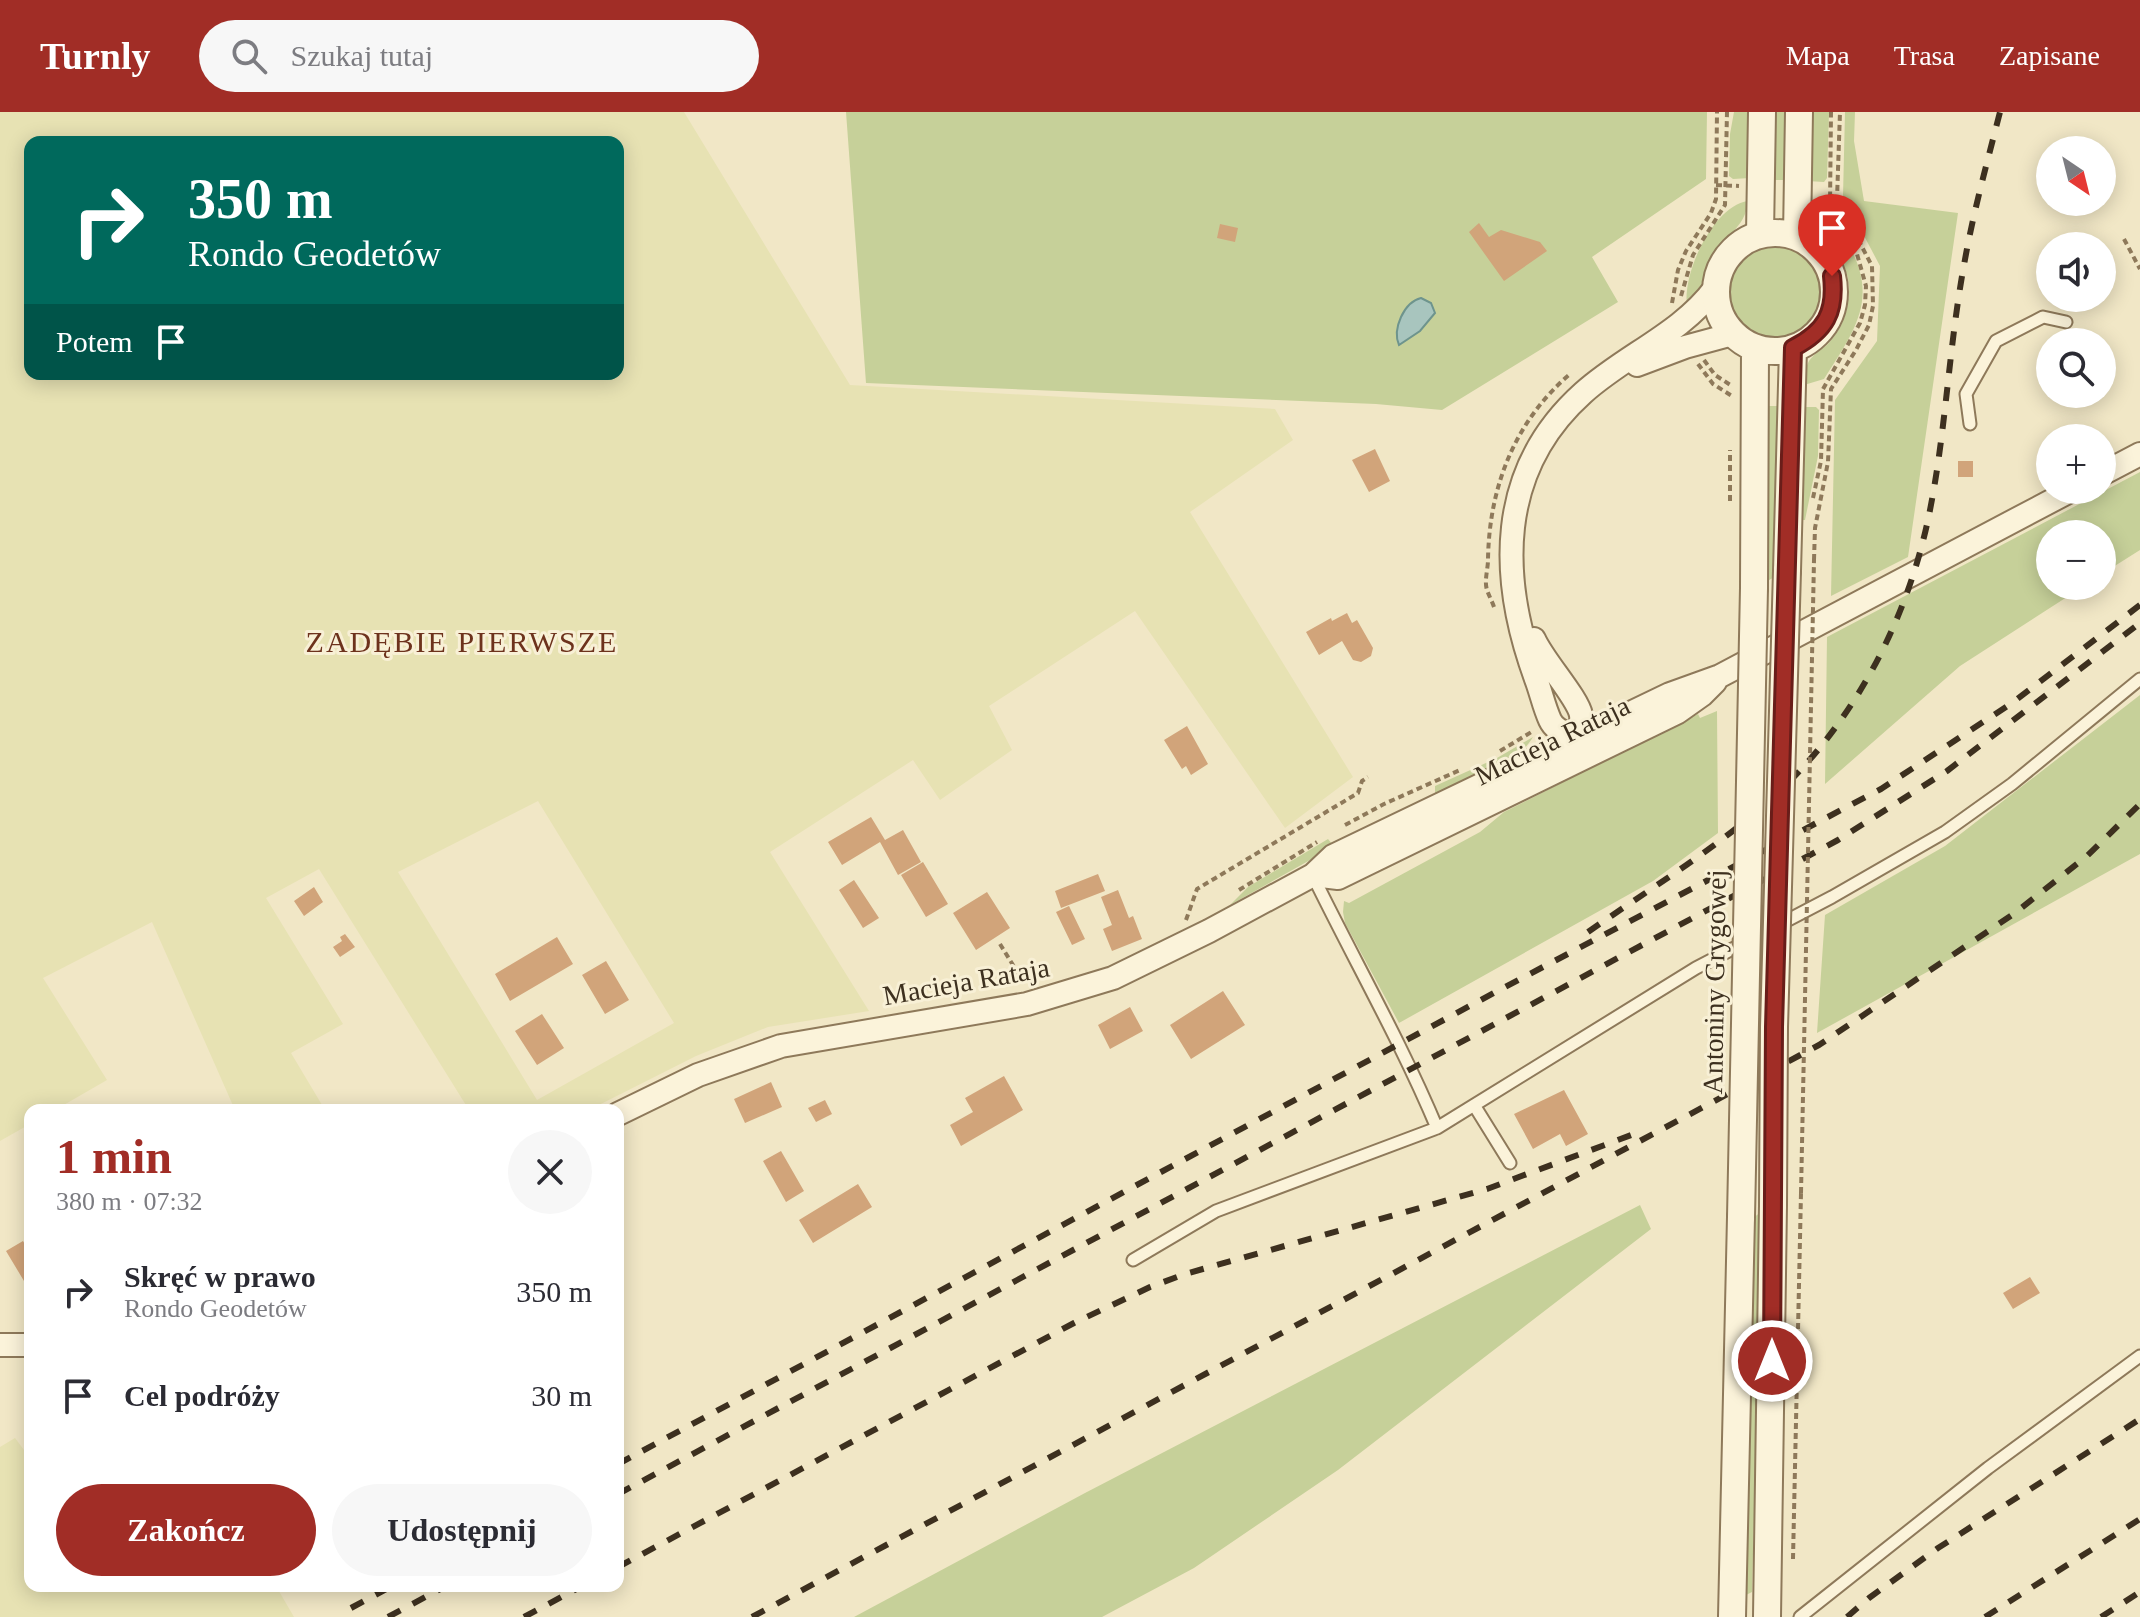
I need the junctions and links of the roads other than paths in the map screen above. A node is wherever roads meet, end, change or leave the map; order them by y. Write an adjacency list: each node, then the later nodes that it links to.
1 (1762, 112): 3 (street)
2 (1799, 112): 4 (street)
3 (1760, 234): 4 (street); 5 (street)
4 (1797, 236): 9 (street)
5 (1715, 288): 7 (street); 8 (street)
6 (2066, 322): 10 (lane)
7 (1681, 337): 8 (street); 15 (street)
8 (1744, 341): 9 (street); 25 (street, Antoniny Grygowej, bridge)
9 (1793, 348): 26 (street, bridge)
10 (1970, 424)
11 (2140, 454): 12 (street)
12 (2116, 467)
13 (2046, 504): 15 (street, Macieja Rataja)
14 (2140, 679): 17 (lane)
15 (1581, 748): 16 (street, Macieja Rataja)
16 (1313, 875): 18 (street, Macieja Rataja); 19 (lane)
17 (1474, 1105): 19 (lane); 20 (lane)
18 (624, 1111)
19 (1437, 1128): 21 (lane)
20 (1510, 1163)
21 (1133, 1260)
22 (0, 1345): 23 (street)
23 (24, 1345)
24 (2140, 1356): 27 (lane)
25 (1732, 1610)
26 (1767, 1617)
27 (1800, 1617)

